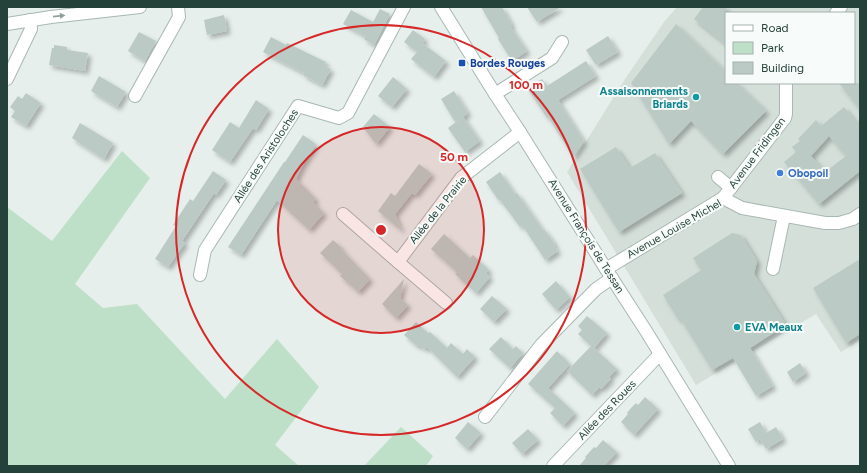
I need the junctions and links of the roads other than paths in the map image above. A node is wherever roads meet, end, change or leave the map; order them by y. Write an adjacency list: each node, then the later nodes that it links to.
1 (140, 7): 5 (street, one-way to 1)
2 (178, 7): 11 (street)
3 (404, 7): 22 (street, Allée des Aristoloches)
4 (441, 7): 10 (street, Avenue François de Tessan)
5 (30, 20): 6 (street); 8 (street)
6 (7, 24)
7 (562, 42): 10 (street)
8 (7, 79)
9 (786, 84): 14 (street, Avenue Fridingen)
10 (495, 94): 12 (street, Avenue François de Tessan)
11 (135, 96)
12 (520, 132): 19 (street, Allée de la Prairie); 21 (street, Avenue François de Tessan)
13 (718, 177): 14 (street)
14 (731, 188): 15 (street, Avenue Fridingen)
15 (723, 198): 18 (street, Avenue Louise Michel); 21 (street, Avenue Louise Michel)
16 (343, 214): 19 (street)
17 (860, 214): 18 (street, Avenue Louise Michel)
18 (784, 216): 20 (street)
19 (398, 262): 23 (street)
20 (774, 269)
21 (609, 273): 24 (street, Avenue François de Tessan); 25 (street, Avenue Louise Michel)
22 (200, 274)
23 (446, 303)
24 (660, 354): 26 (street, Allée des Roues); 27 (street, Avenue François de Tessan)
25 (485, 417)
26 (553, 466)
27 (729, 466)

